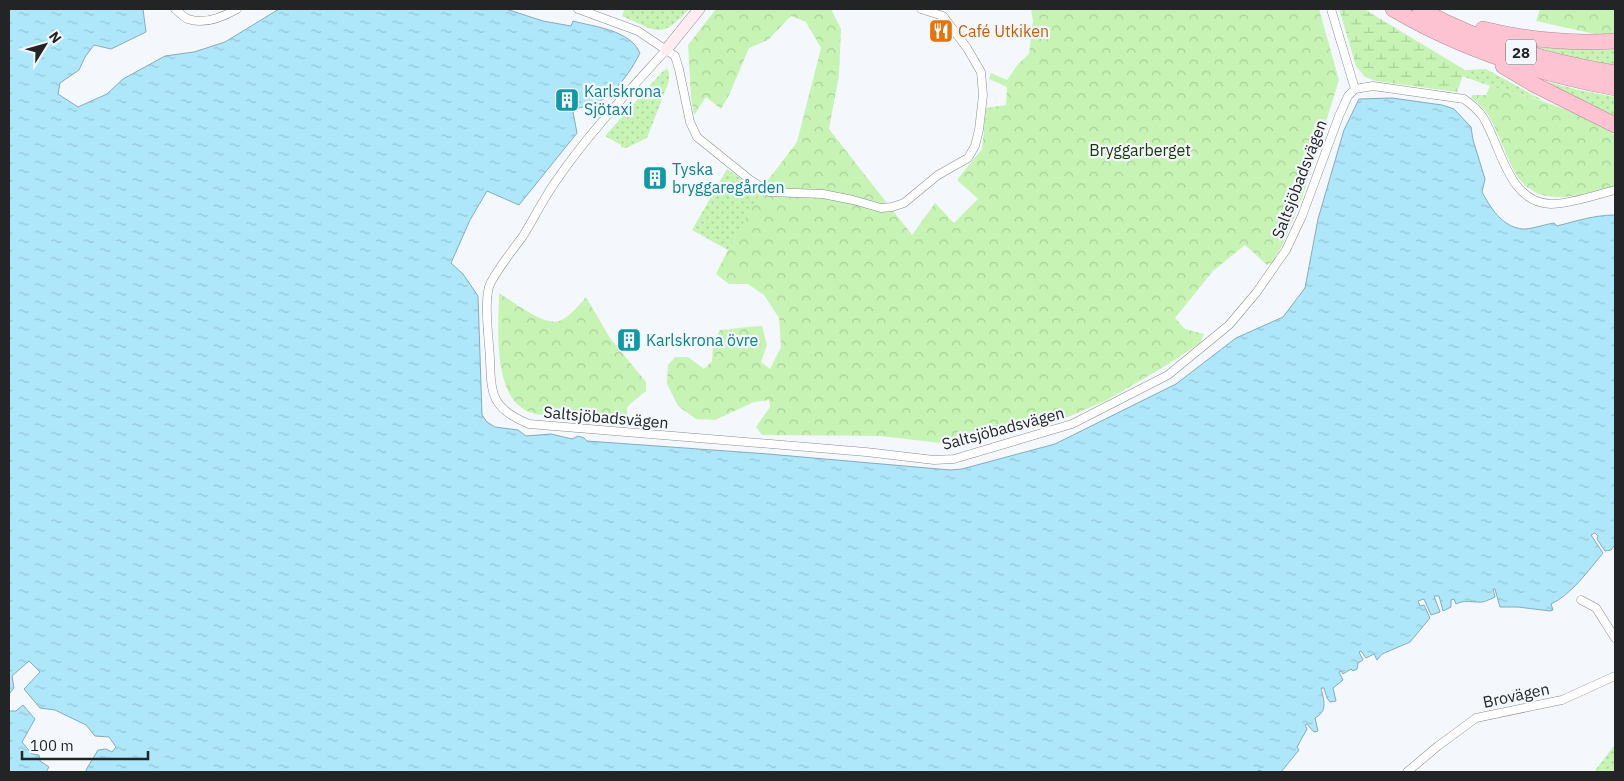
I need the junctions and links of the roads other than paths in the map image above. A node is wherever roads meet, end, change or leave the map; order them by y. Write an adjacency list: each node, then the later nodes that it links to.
1 (175, 9): 2 (street)
2 (238, 9)
3 (578, 9): 11 (street)
4 (699, 9): 11 (street)
5 (921, 9): 11 (street)
6 (1331, 9): 14 (street)
7 (1393, 9): 10 (highway, 28)
8 (1425, 12): 9 (highway); 12 (highway, 28)
9 (1615, 41)
10 (1477, 49): 13 (highway, 28); 15 (highway)
11 (666, 50): 14 (street, Saltsjöbadsvägen)
12 (1615, 73)
13 (1615, 88)
14 (1355, 89): 16 (street)
15 (1615, 125)
16 (1615, 190)
17 (1581, 600): 18 (street)
18 (1615, 638)
19 (1615, 676): 20 (street, Brovägen)
20 (1407, 772)

